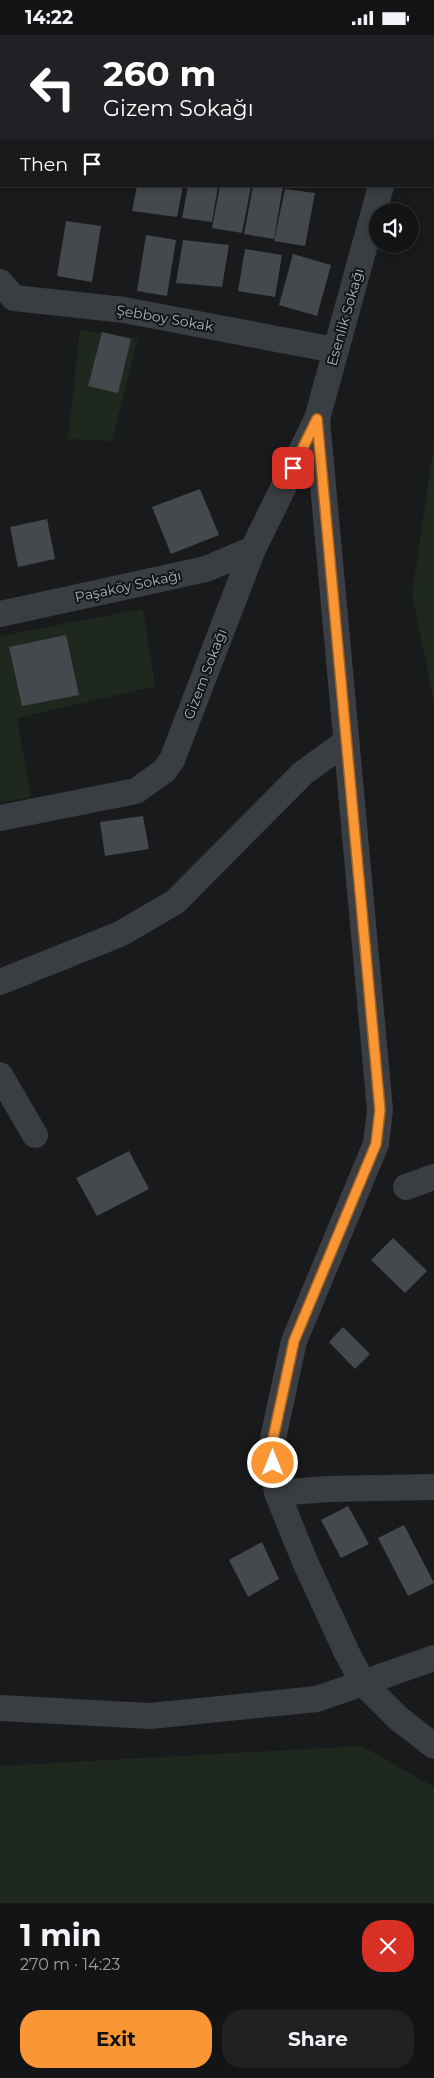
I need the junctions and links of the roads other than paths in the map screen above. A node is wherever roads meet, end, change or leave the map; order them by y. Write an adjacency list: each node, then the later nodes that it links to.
1 (381, 187): 3 (street, Esenlik Sokağı)
2 (0, 282): 3 (street, Şebboy Sokak)
3 (335, 350): 4 (street, Esenlik Sokağı)
4 (317, 419): 5 (street, Gizem Sokağı); 7 (street)
5 (253, 549): 6 (street, Paşaköy Sokağı); 8 (street, Gizem Sokağı)
6 (0, 614)
7 (346, 743): 9 (street); 15 (street)
8 (0, 818)
9 (0, 981)
10 (0, 1075): 11 (street)
11 (35, 1135)
12 (434, 1177): 13 (street)
13 (406, 1187)
14 (434, 1487): 15 (street)
15 (277, 1493): 17 (street)
16 (434, 1658): 17 (street)
17 (363, 1683): 18 (street); 19 (street)
18 (0, 1708)
19 (434, 1746)

